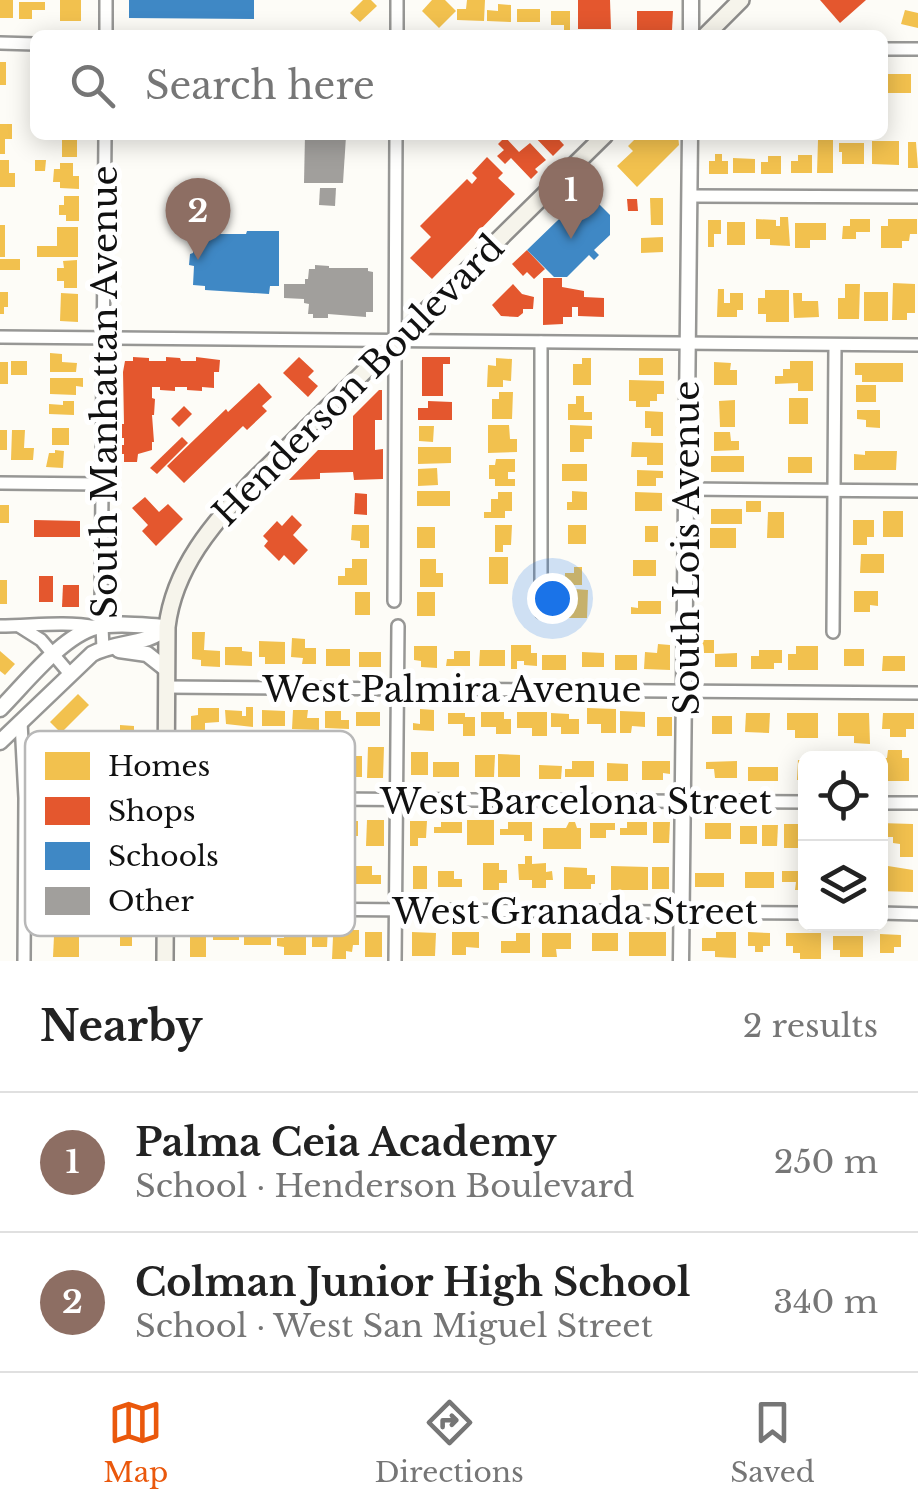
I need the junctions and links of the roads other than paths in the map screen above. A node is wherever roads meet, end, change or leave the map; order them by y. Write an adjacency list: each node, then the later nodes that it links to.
1 (106, 0): 5 (street)
2 (398, 0): 6 (street)
3 (692, 0): 7 (street)
4 (740, 0): 8 (main road)
5 (106, 30)
6 (397, 30)
7 (691, 30)
8 (711, 30)
9 (0, 44): 10 (street)
10 (30, 44)
11 (888, 49): 12 (street)
12 (918, 49)
13 (105, 140): 20 (street, South Manhattan Avenue)
14 (396, 140): 21 (street)
15 (599, 140): 21 (main road, Henderson Boulevard)
16 (690, 140): 17 (street, South Lois Avenue)
17 (690, 196): 18 (street); 23 (street, South Lois Avenue)
18 (918, 197)
19 (0, 337): 20 (street)
20 (103, 338): 21 (street); 27 (street, South Manhattan Avenue)
21 (395, 341): 22 (street); 31 (street); 35 (main road, Henderson Boulevard)
22 (541, 342): 23 (street); 32 (street)
23 (688, 343): 24 (street); 28 (street, South Lois Avenue)
24 (834, 344): 25 (street); 29 (street)
25 (918, 345)
26 (0, 483): 27 (street)
27 (102, 484): 37 (street, South Manhattan Avenue)
28 (687, 489): 29 (street); 45 (street, South Lois Avenue)
29 (833, 490): 30 (street); 38 (street)
30 (918, 491)
31 (394, 601)
32 (541, 612)
33 (0, 626): 34 (street)
34 (19, 626): 37 (street); 40 (street)
35 (167, 626): 37 (street); 39 (street); 41 (main road, South Manhattan Avenue)
36 (398, 626): 44 (street)
37 (99, 627): 39 (street, South Manhattan Avenue); 40 (street)
38 (832, 632)
39 (103, 648): 41 (street); 42 (street)
40 (53, 656): 42 (street); 47 (street)
41 (166, 669): 43 (main road, South Manhattan Avenue)
42 (70, 674): 48 (street)
43 (166, 687): 44 (street, West Palmira Avenue); 49 (main road, South Manhattan Avenue)
44 (398, 689): 45 (street, West Palmira Avenue); 52 (street)
45 (685, 691): 46 (street, West Palmira Avenue); 53 (street, South Lois Avenue)
46 (918, 693)
47 (0, 709)
48 (21, 722): 50 (street); 64 (street)
49 (166, 731)
50 (0, 742)
51 (355, 800): 52 (street, West Barcelona Street)
52 (397, 800): 53 (street, West Barcelona Street); 58 (street)
53 (684, 801): 54 (street, West Barcelona Street); 59 (street, South Lois Avenue)
54 (798, 802)
55 (888, 803): 56 (street)
56 (918, 804)
57 (355, 910): 58 (street, West Granada Street)
58 (396, 910): 59 (street, West Granada Street); 66 (street)
59 (682, 912): 60 (street, West Granada Street); 67 (street, South Lois Avenue)
60 (798, 912)
61 (888, 913): 62 (street)
62 (918, 914)
63 (165, 936): 65 (main road, South Manhattan Avenue)
64 (24, 961)
65 (165, 961)
66 (395, 961)
67 (682, 961)

